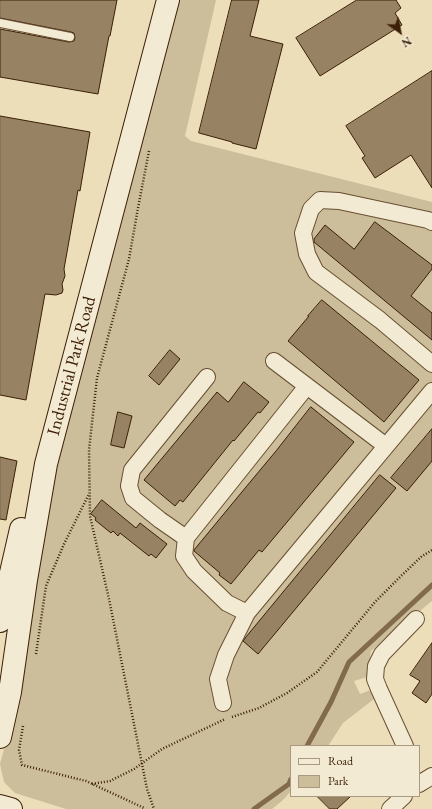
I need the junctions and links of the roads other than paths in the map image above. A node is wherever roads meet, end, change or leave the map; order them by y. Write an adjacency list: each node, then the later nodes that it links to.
1 (152, 0): 15 (street, Industrial Park Road)
2 (168, 0): 17 (street, Industrial Park Road)
3 (0, 23): 4 (lane)
4 (70, 37)
5 (432, 222): 7 (street)
6 (274, 362): 9 (street)
7 (432, 364)
8 (207, 377): 12 (street)
9 (307, 386): 11 (street); 12 (street)
10 (432, 391): 11 (street)
11 (386, 446): 13 (street)
12 (186, 538): 13 (street)
13 (247, 613): 16 (street)
14 (416, 619): 18 (street)
15 (0, 621)
16 (223, 703)
17 (0, 737)
18 (406, 745)
19 (403, 797): 22 (street)
20 (0, 806): 21 (street)
21 (11, 809)
22 (390, 809)

